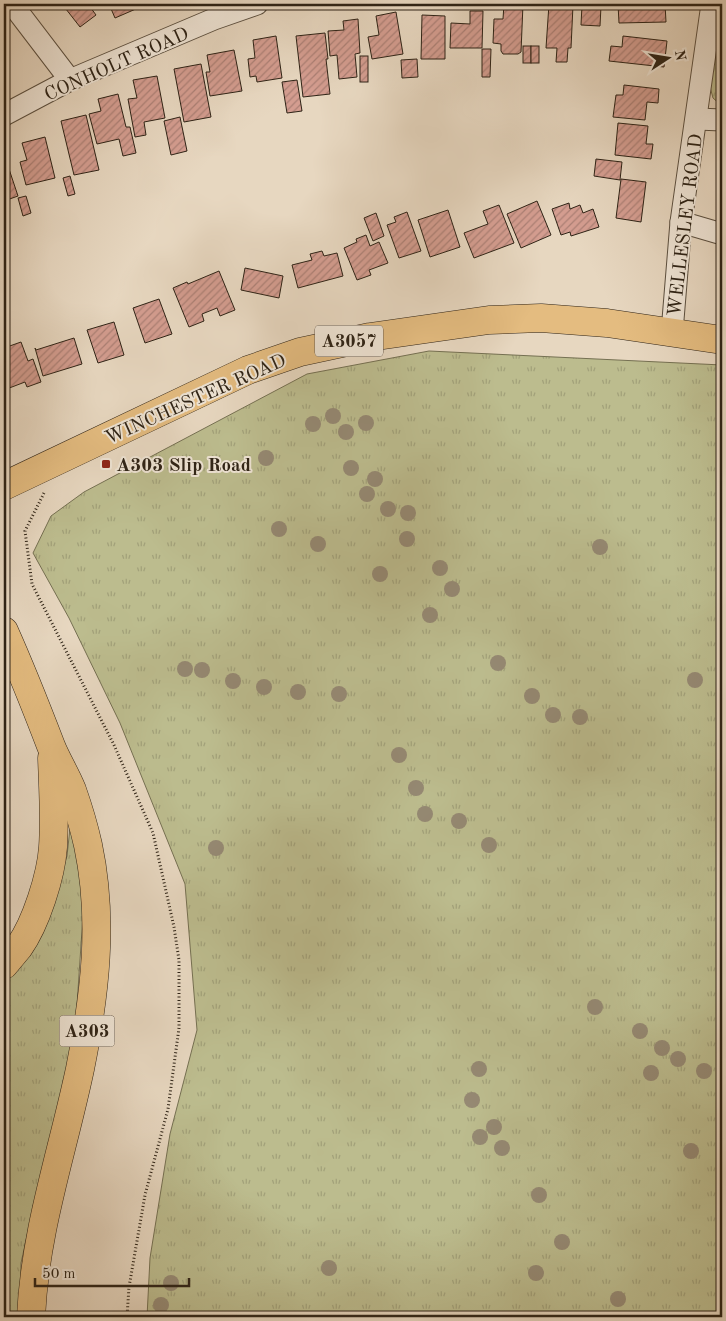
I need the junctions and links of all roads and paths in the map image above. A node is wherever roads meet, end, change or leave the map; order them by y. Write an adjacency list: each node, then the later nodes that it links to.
1 (12, 4): 4 (street)
2 (257, 4): 4 (street, CONHOLT ROAD)
3 (712, 4): 6 (street, WELLESLEY ROAD)
4 (70, 80): 5 (street, CONHOLT ROAD)
5 (4, 115)
6 (697, 119): 7 (street, WELLESLEY ROAD); 8 (street, WELLESLEY ROAD)
7 (722, 120)
8 (681, 222): 9 (street); 10 (street, WELLESLEY ROAD)
9 (722, 234)
10 (672, 332): 11 (main road, WINCHESTER ROAD / A3057); 12 (main road, WINCHESTER ROAD / A3057)
11 (722, 340)
12 (4, 486)
13 (45, 491): 18 (path)
14 (4, 630): 15 (main road, A303)
15 (52, 748): 16 (main road, A303); 17 (main road, A303)
16 (4, 965)
17 (31, 1317)
18 (127, 1317)

